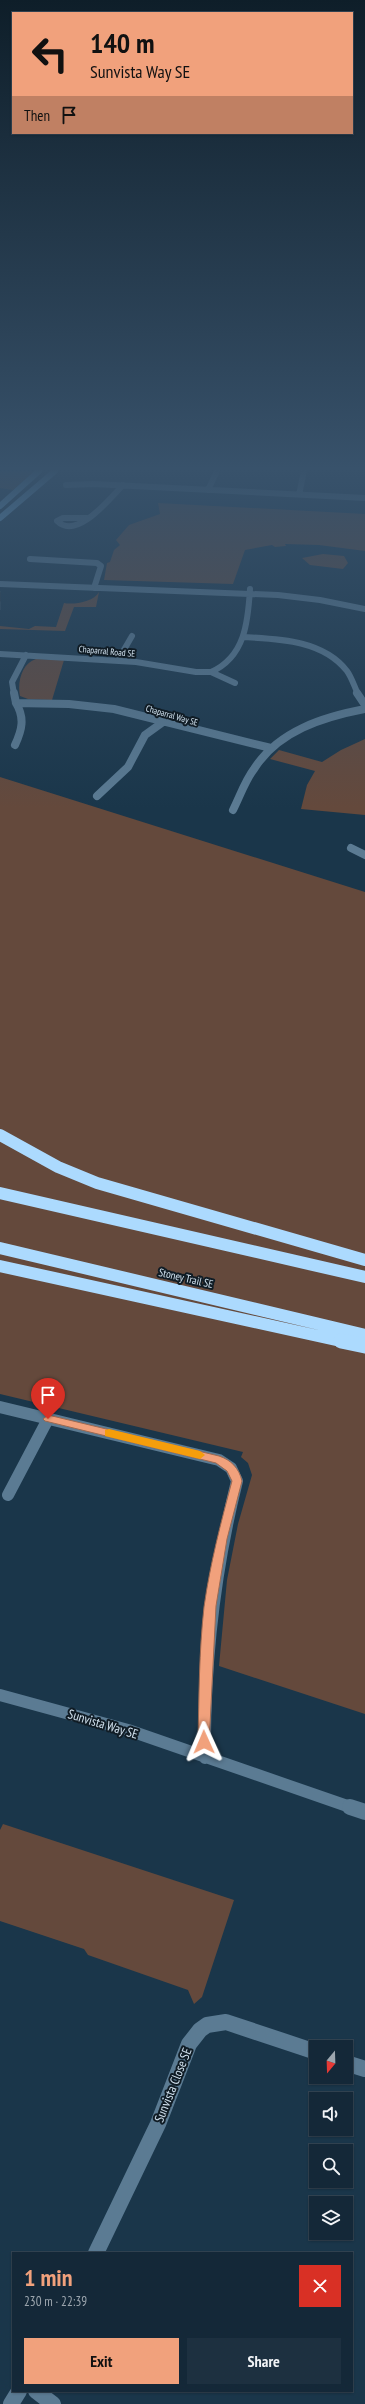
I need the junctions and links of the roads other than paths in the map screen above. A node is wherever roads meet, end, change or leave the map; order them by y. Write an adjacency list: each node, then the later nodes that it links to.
1 (62, 583): 3 (street)
2 (0, 584): 3 (street)
3 (95, 586): 4 (street)
4 (249, 591): 5 (street); 5 (street); 7 (street)
5 (365, 604)
6 (132, 636): 10 (street)
7 (243, 637): 11 (street); 14 (street)
8 (0, 654): 9 (street, Chaparral Road SE)
9 (26, 655): 10 (street, Chaparral Road SE); 13 (street)
10 (118, 660): 11 (street, Chaparral Road SE)
11 (211, 672): 12 (street, Chaparral Road SE)
12 (235, 683)
13 (16, 702): 16 (street, Chaparral Way SE); 17 (street)
14 (365, 705)
15 (365, 709): 18 (street)
16 (163, 722): 18 (street, Chaparral Way SE); 19 (street)
17 (16, 745)
18 (271, 748): 20 (street)
19 (97, 796)
20 (233, 810)
21 (351, 848): 22 (street)
22 (365, 855)
23 (0, 1135): 26 (highway)
24 (0, 1193): 28 (highway)
25 (0, 1248): 29 (highway, Stoney Trail SE)
26 (365, 1260)
27 (0, 1266): 30 (highway)
28 (365, 1278)
29 (365, 1335)
30 (365, 1346)
31 (0, 1407): 32 (street)
32 (48, 1419): 33 (street); 35 (street)
33 (8, 1495)
34 (0, 1695): 35 (street, Sunvista Way SE)
35 (205, 1758): 36 (street, Sunvista Way SE)
36 (365, 1812)
37 (309, 2050): 40 (street, Sunvista Close SE)
38 (353, 2065): 39 (street)
39 (365, 2069)
40 (96, 2252)
41 (18, 2392): 43 (street)
42 (37, 2392): 44 (street)
43 (11, 2404)
44 (53, 2404)

